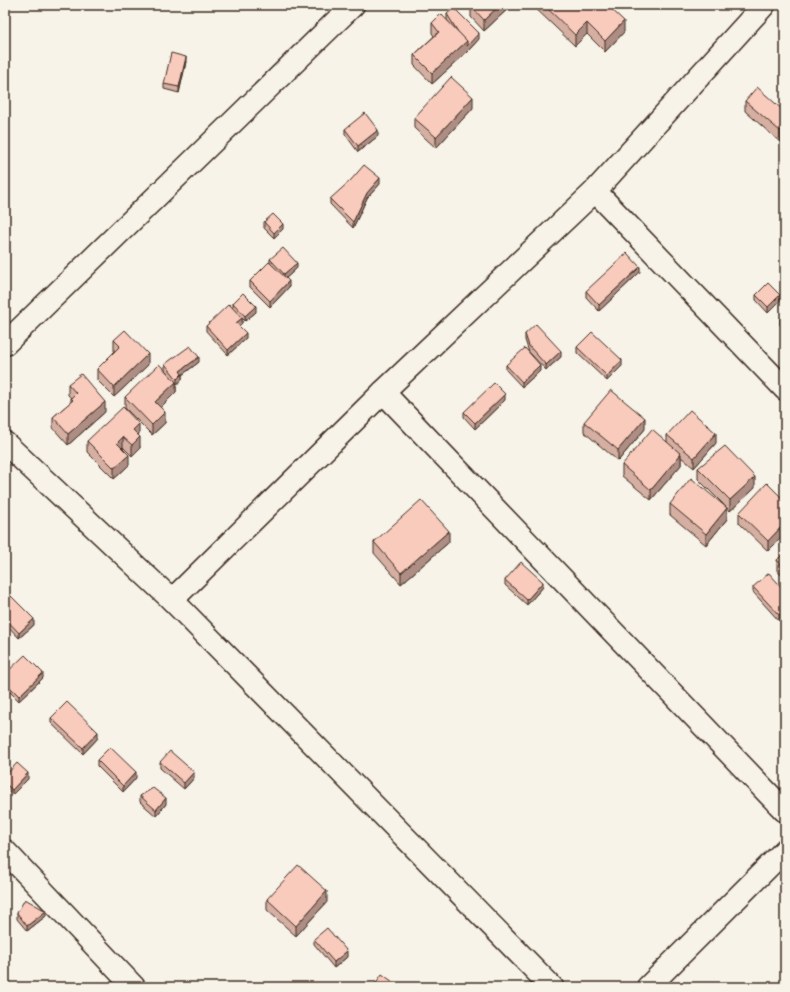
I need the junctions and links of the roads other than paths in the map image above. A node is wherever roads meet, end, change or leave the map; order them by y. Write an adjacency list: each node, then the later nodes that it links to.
1 (353, 5): 4 (street)
2 (764, 5): 3 (street)
3 (595, 191): 5 (street); 6 (street)
4 (5, 344)
5 (785, 388)
6 (384, 392): 8 (street); 9 (street)
7 (5, 444): 8 (street)
8 (172, 600): 13 (street)
9 (785, 811)
10 (785, 850): 14 (street)
11 (5, 851): 12 (street)
12 (134, 987)
13 (552, 987)
14 (648, 987)

